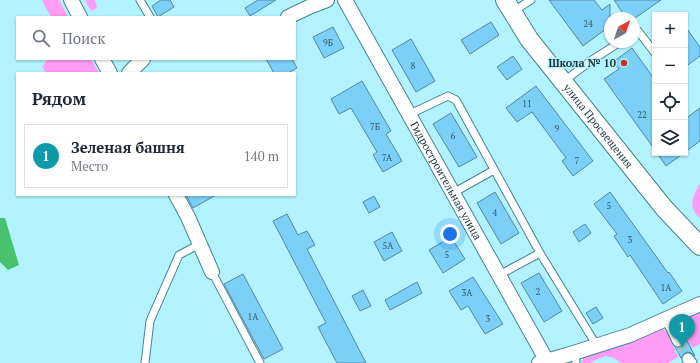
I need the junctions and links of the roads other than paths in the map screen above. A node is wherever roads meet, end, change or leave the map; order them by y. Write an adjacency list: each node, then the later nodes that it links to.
1 (71, 0): 7 (street)
2 (140, 0): 8 (lane)
3 (327, 0): 9 (street)
4 (345, 0): 18 (street, Гидростроительная улица)
5 (532, 0): 6 (lane)
6 (508, 6): 17 (street, улица Просвещения)
7 (79, 16)
8 (149, 16)
9 (290, 16)
10 (640, 33): 12 (lane)
11 (611, 48): 17 (lane)
12 (652, 49)
13 (103, 60): 15 (street)
14 (143, 60): 16 (street)
15 (111, 72)
16 (130, 72)
17 (564, 82): 23 (street, улица Просвещения)
18 (410, 114): 19 (lane); 20 (street, Гидростроительная улица)
19 (494, 170): 20 (lane); 24 (lane)
20 (453, 193): 26 (street, Гидростроительная улица)
21 (177, 196): 22 (street)
22 (200, 244): 25 (street); 33 (lane)
23 (700, 246)
24 (540, 253): 26 (lane); 30 (lane)
25 (212, 272): 34 (lane)
26 (499, 275): 32 (street, Гидростроительная улица)
27 (700, 304): 28 (street)
28 (667, 318): 29 (street); 30 (street)
29 (678, 341)
30 (597, 346): 31 (street)
31 (575, 358): 32 (street)
32 (543, 362)
33 (145, 363)
34 (260, 363)

